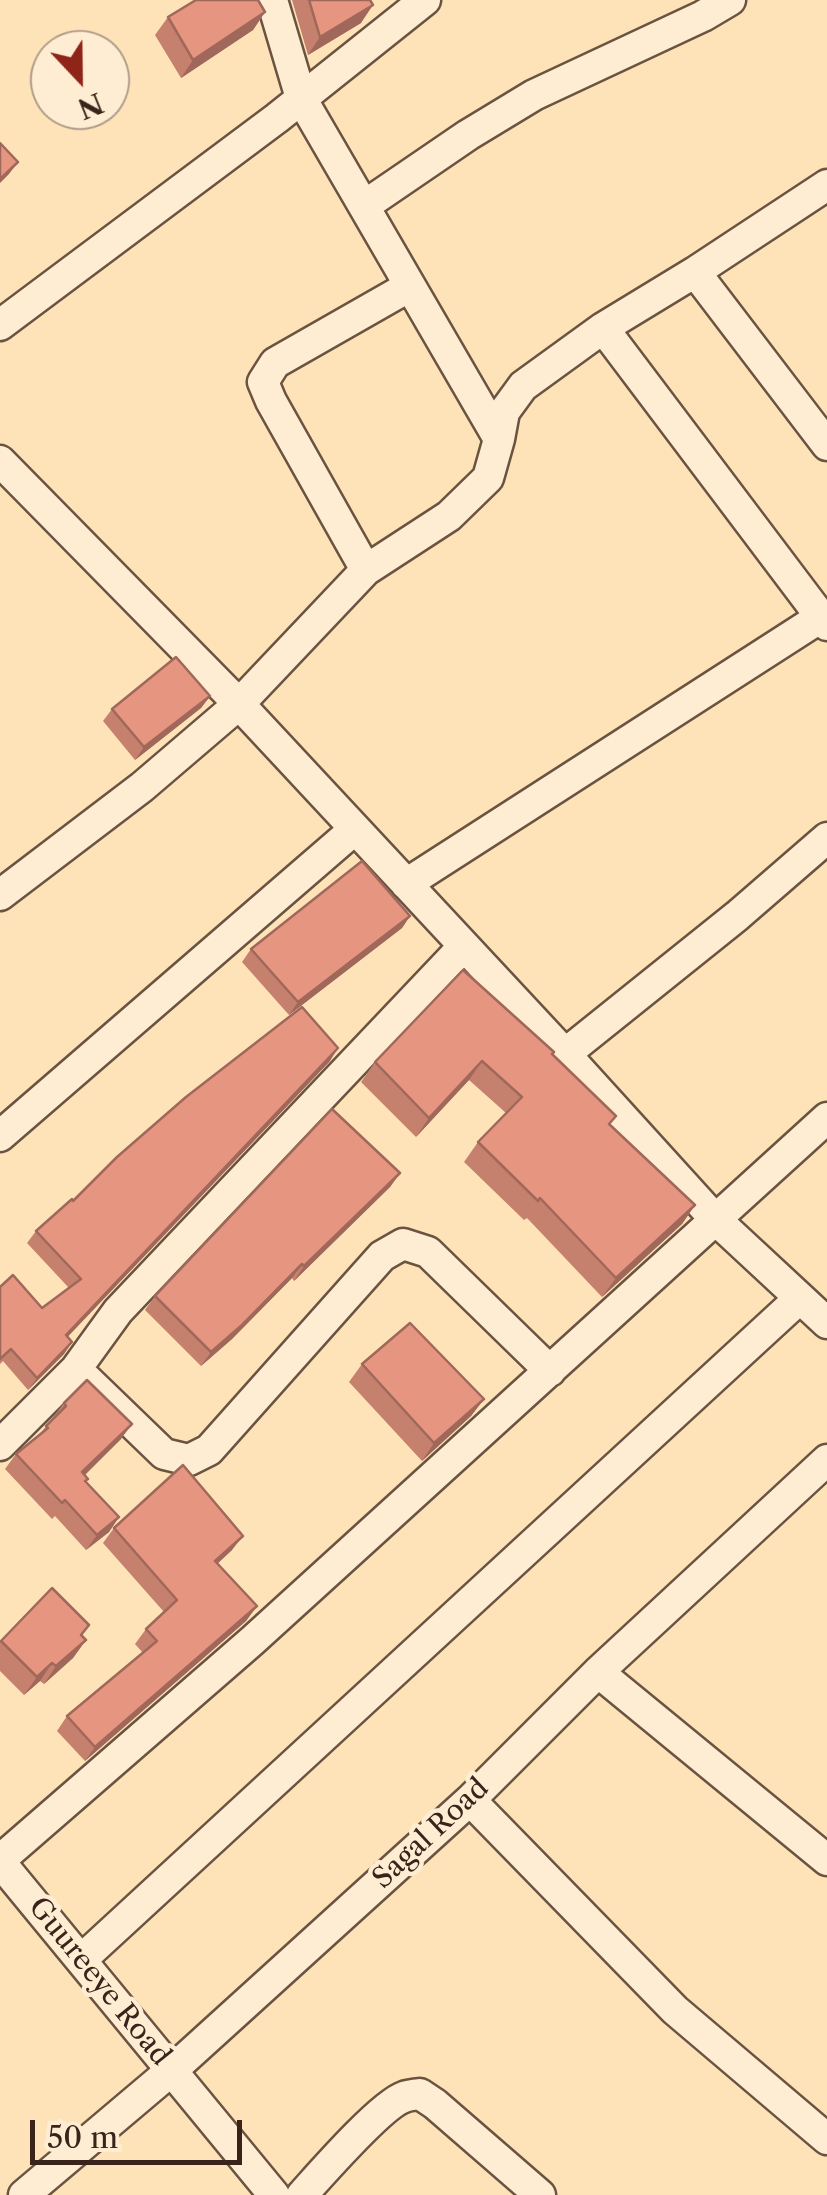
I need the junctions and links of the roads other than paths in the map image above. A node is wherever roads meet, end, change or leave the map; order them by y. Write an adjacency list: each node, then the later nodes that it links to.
1 (272, 0): 4 (street)
2 (425, 0): 4 (street)
3 (730, 0): 6 (street)
4 (301, 98): 6 (street); 9 (street)
5 (827, 185): 7 (street)
6 (364, 206): 8 (street)
7 (695, 272): 10 (street); 12 (street)
8 (410, 286): 11 (street); 14 (street)
9 (0, 325)
10 (602, 328): 11 (street); 15 (street)
11 (499, 439): 14 (street)
12 (827, 444)
13 (3, 470): 16 (street)
14 (366, 570): 16 (street)
15 (824, 621): 19 (street)
16 (239, 704): 17 (street); 20 (street)
17 (355, 830): 19 (street); 24 (street)
18 (827, 838): 22 (street)
19 (406, 884): 21 (street)
20 (0, 895)
21 (464, 946): 22 (street); 28 (street)
22 (565, 1054): 25 (street)
23 (827, 1118): 25 (street)
24 (0, 1136)
25 (714, 1218): 26 (street); 29 (street)
26 (800, 1298): 27 (street); 36 (street)
27 (827, 1324)
28 (76, 1370): 29 (street); 30 (street)
29 (550, 1371): 35 (street)
30 (0, 1445)
31 (825, 1468): 32 (street, Sagal Road)
32 (598, 1672): 33 (street, Sagal Road); 34 (street)
33 (470, 1800): 37 (street, Sagal Road); 38 (street)
34 (827, 1860)
35 (0, 1861): 36 (street, Guureeye Road)
36 (80, 1960): 37 (street, Guureeye Road)
37 (171, 2070): 39 (street, Sagal Road); 40 (street, Guureeye Road)
38 (827, 2139)
39 (24, 2195)
40 (274, 2195)
41 (302, 2195): 42 (street)
42 (540, 2195)

